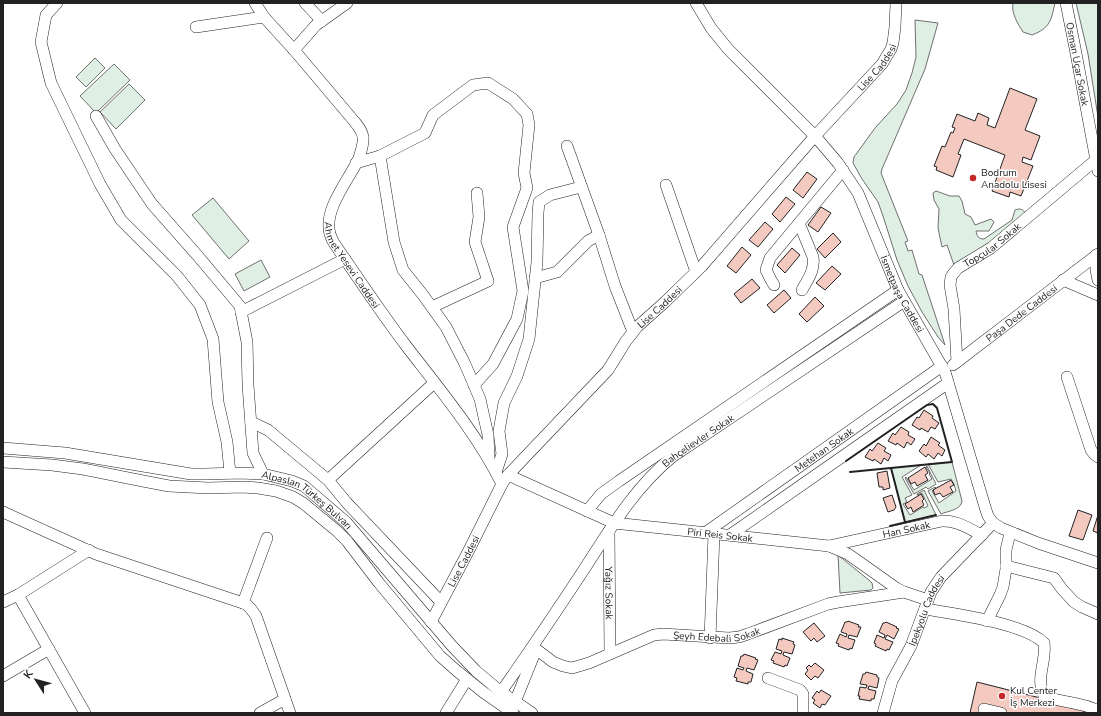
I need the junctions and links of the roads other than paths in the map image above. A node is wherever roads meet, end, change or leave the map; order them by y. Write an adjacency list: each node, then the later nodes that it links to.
1 (57, 3): 51 (street)
2 (255, 3): 8 (street, Ahmet Yesevi Caddesi)
3 (305, 3): 9 (street)
4 (347, 3): 9 (street)
5 (696, 3): 13 (street, İsmetpaşa Caddesi)
6 (896, 3): 13 (street, Lise Caddesi)
7 (1066, 3): 16 (street, Osman Uçar Sokak)
8 (264, 17): 10 (street); 11 (street, Ahmet Yesevi Caddesi)
9 (322, 21): 11 (street)
10 (196, 27)
11 (294, 50): 17 (street, Ahmet Yesevi Caddesi)
12 (96, 116): 37 (street)
13 (815, 136): 18 (street, İsmetpaşa Caddesi); 27 (street, Lise Caddesi)
14 (567, 146): 21 (street)
15 (380, 156): 17 (street); 36 (street); 44 (street)
16 (1097, 158): 19 (street, Osman Uçar Sokak); 39 (street, Topçular Sokak)
17 (356, 163): 26 (street, Ahmet Yesevi Caddesi)
18 (843, 170): 23 (street); 33 (street, İsmetpaşa Caddesi)
19 (1098, 172)
20 (666, 185): 27 (street)
21 (582, 187): 24 (street); 28 (street)
22 (477, 193): 36 (street)
23 (799, 223): 31 (street); 32 (street)
24 (599, 235): 28 (street); 38 (street)
25 (1097, 254): 29 (street, Paşa Dede Caddesi); 30 (street)
26 (345, 259): 37 (street); 42 (street, Ahmet Yesevi Caddesi)
27 (696, 272): 38 (street, Lise Caddesi)
28 (536, 278): 50 (street)
29 (1064, 280): 34 (street); 39 (street, Paşa Dede Caddesi)
30 (1098, 280)
31 (774, 285)
32 (802, 290)
33 (898, 290): 35 (street, İsmetpaşa Caddesi); 55 (street)
34 (1098, 295)
35 (903, 302): 40 (street, İsmetpaşa Caddesi); 58 (street, Bahçelievler Sokak)
36 (432, 307): 44 (street)
37 (241, 312): 45 (street)
38 (632, 332): 54 (street, Lise Caddesi)
39 (957, 362): 40 (street, Paşa Dede Caddesi)
40 (943, 369): 43 (street, İsmetpaşa Caddesi); 59 (street, Metehan Sokak)
41 (1067, 377): 47 (street)
42 (434, 383): 48 (street, Ahmet Yesevi Caddesi); 53 (street)
43 (948, 383): 57 (street, İsmetpaşa Caddesi); 61 (street)
44 (474, 385): 48 (street)
45 (251, 422): 52 (street); 53 (street)
46 (3, 448): 51 (street, Alpaslan Türkeş Bulvarı)
47 (1098, 457)
48 (489, 459): 50 (street, Ahmet Yesevi Caddesi)
49 (3, 462): 84 (street, Alpaslan Türkeş Bulvarı)
50 (496, 472): 54 (street, Ahmet Yesevi Caddesi)
51 (230, 473): 52 (street, Alpaslan Türkeş Bulvarı)
52 (263, 474): 76 (street, Alpaslan Türkeş Bulvarı)
53 (328, 480): 72 (street)
54 (505, 480): 55 (street, Piri Reis Sokak); 72 (street, Lise Caddesi)
55 (587, 511): 58 (street, Piri Reis Sokak)
56 (3, 512): 65 (street)
57 (993, 523): 60 (street); 62 (street, İpekyolu Caddesi)
58 (612, 527): 59 (street, Piri Reis Sokak); 77 (street, Bahçelievler Sokak); 81 (street, Yağız Sokak)
59 (709, 533): 61 (street, Piri Reis Sokak); 78 (street)
60 (1010, 533): 66 (street); 67 (street)
61 (730, 535): 64 (street, Piri Reis Sokak)
62 (982, 535): 64 (street, Han Sokak); 73 (street, İpekyolu Caddesi)
63 (267, 538): 71 (street)
64 (829, 546): 68 (street, Piri Reis Sokak)
65 (89, 550): 69 (street); 71 (street)
66 (1098, 563)
67 (1006, 566): 74 (street); 75 (street)
68 (904, 592): 73 (street, Piri Reis Sokak); 78 (street, Şeyh Edebali Sokak)
69 (18, 594): 70 (street); 79 (street)
70 (3, 602)
71 (243, 602): 86 (street)
72 (441, 602): 76 (street, Lise Caddesi)
73 (927, 604): 75 (street, Piri Reis Sokak); 96 (street, İpekyolu Caddesi)
74 (1098, 614)
75 (987, 621): 90 (street, Piri Reis Sokak)
76 (431, 622): 85 (street, Alpaslan Türkeş Bulvarı)
77 (543, 632): 80 (street); 85 (street)
78 (710, 638): 81 (street, Şeyh Edebali Sokak)
79 (49, 649): 82 (street); 91 (street)
80 (536, 649): 81 (street, Şeyh Edebali Sokak); 87 (street)
81 (610, 654)
82 (3, 676)
83 (768, 678): 95 (street)
84 (467, 679): 87 (street, Alpaslan Türkeş Bulvarı); 89 (street)
85 (501, 692): 87 (street, Alpaslan Türkeş Bulvarı)
86 (285, 699): 92 (street); 93 (street)
87 (514, 707): 94 (street, Alpaslan Türkeş Bulvarı)
88 (984, 709): 97 (street)
89 (449, 711)
90 (1098, 711)
91 (85, 713)
92 (260, 713)
93 (290, 713)
94 (532, 713)
95 (803, 713)
96 (883, 713)
97 (1002, 713)

